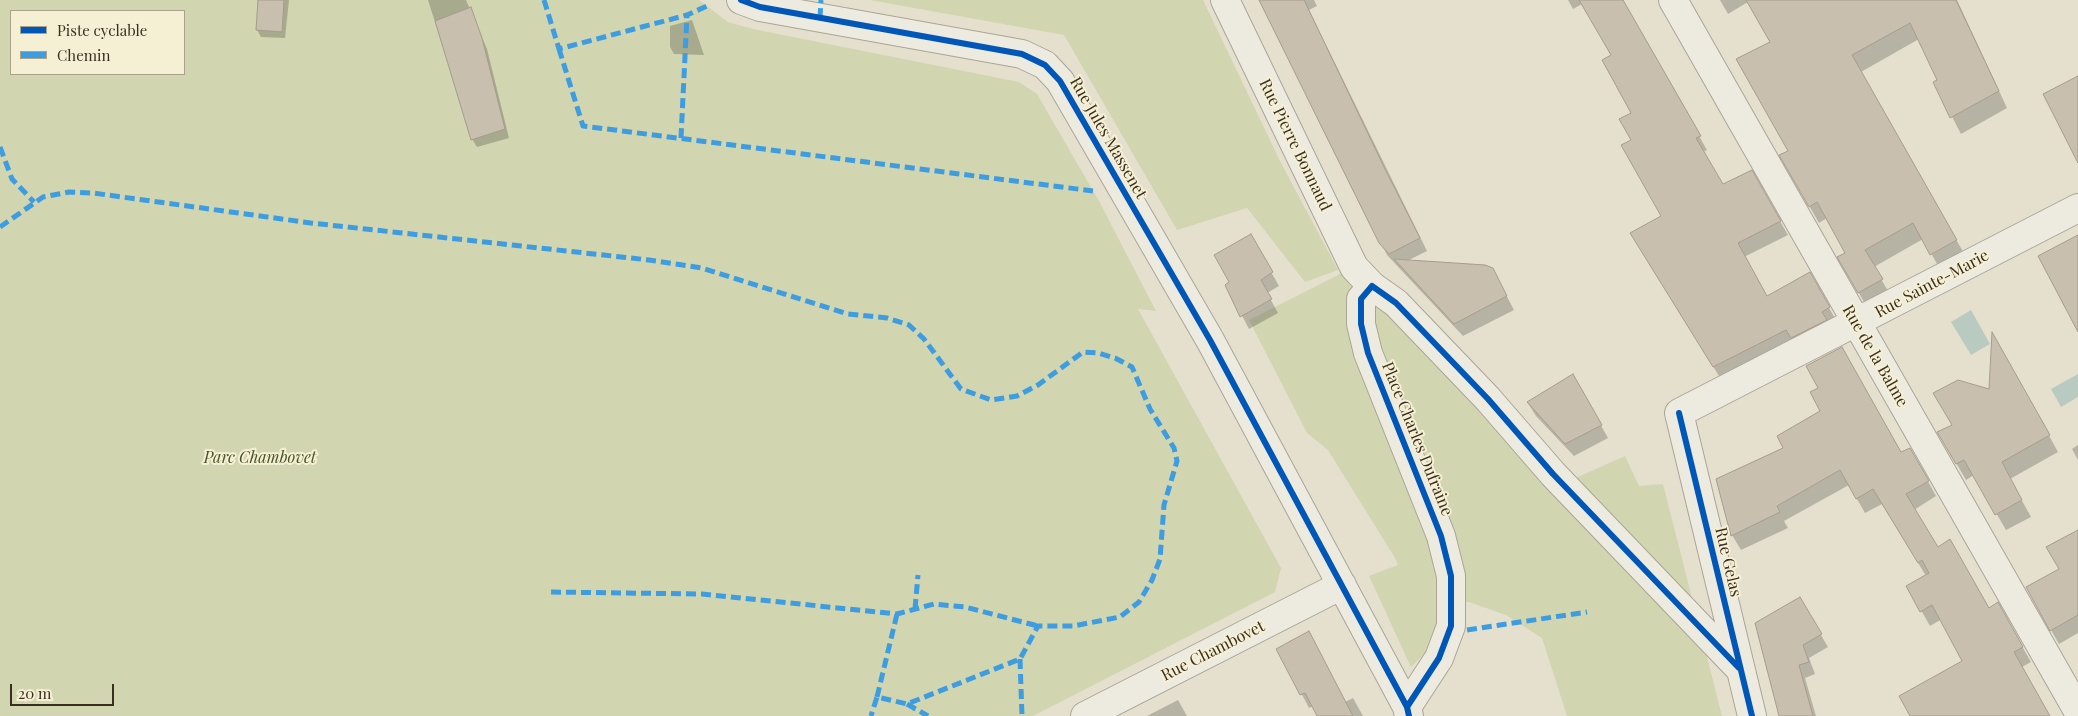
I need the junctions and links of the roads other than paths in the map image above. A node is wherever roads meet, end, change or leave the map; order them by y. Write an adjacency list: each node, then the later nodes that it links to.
1 (741, 0): 7 (street, Rue Jules Massenet)
2 (1225, 0): 5 (street, Rue Pierre Bonnaud)
3 (1673, 0): 6 (street, Rue de la Balme)
4 (2078, 208): 6 (street, Rue Sainte-Marie)
5 (1372, 286): 10 (street); 12 (street, Place Charles Dufraine)
6 (1856, 324): 8 (street, Rue Sainte-Marie); 11 (street, Rue de la Balme)
7 (1210, 340): 9 (street, Place Charles Dufraine)
8 (1679, 413): 10 (street, Rue Gelas)
9 (1342, 586): 12 (street, Place Charles Dufraine); 13 (street, Rue Chambovet)
10 (1739, 668): 14 (street, Rue Gelas)
11 (2078, 711)
12 (1408, 712)
13 (1085, 716)
14 (1752, 716)

